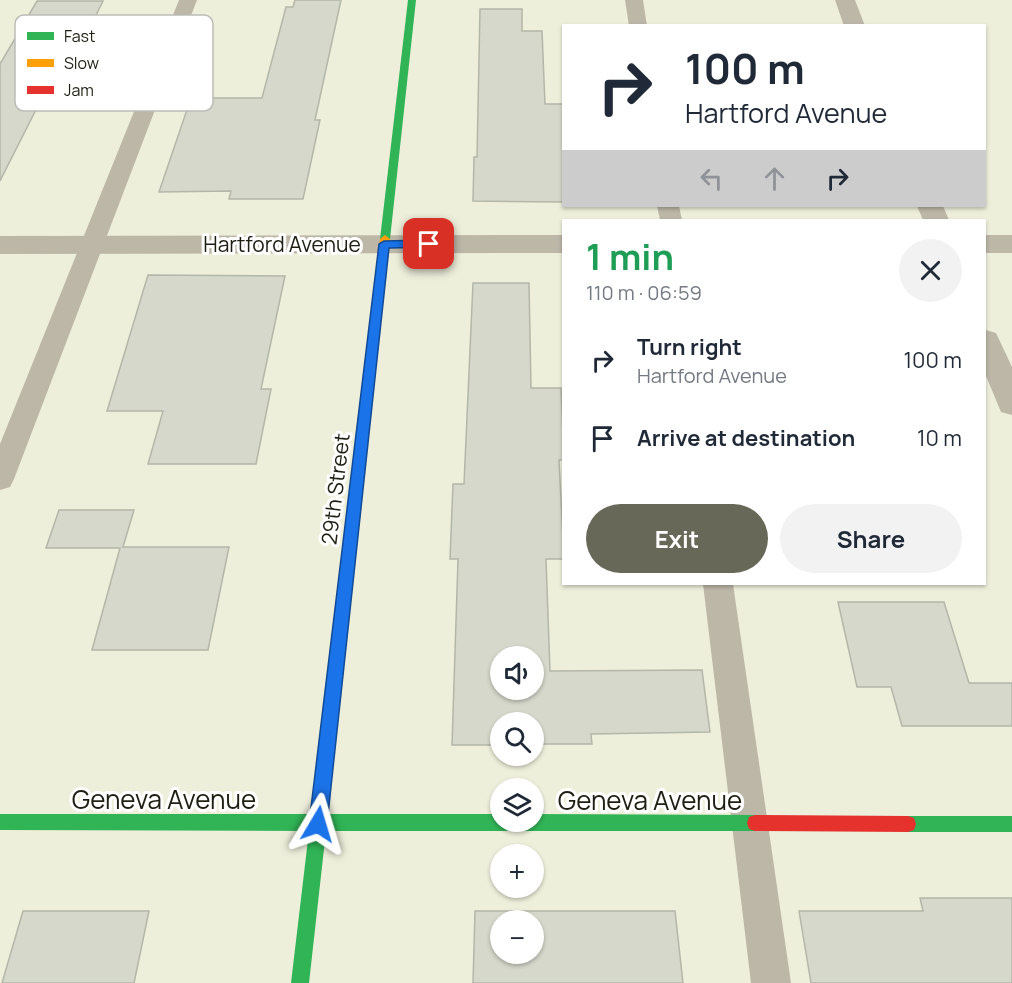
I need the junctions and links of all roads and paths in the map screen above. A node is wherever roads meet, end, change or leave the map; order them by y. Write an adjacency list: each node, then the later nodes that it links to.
1 (188, 0): 5 (lane)
2 (412, 0): 10 (street, 29th Street)
3 (634, 0): 6 (lane)
4 (845, 0): 7 (street)
5 (182, 15)
6 (638, 24)
7 (854, 24)
8 (144, 111): 9 (lane)
9 (91, 244): 10 (street, Hartford Avenue); 14 (street, Hartford Avenue); 17 (lane)
10 (384, 244): 11 (street, Hartford Avenue); 20 (street, 29th Street)
11 (562, 244)
12 (986, 244): 13 (street)
13 (1012, 244)
14 (0, 245)
15 (986, 340): 16 (street)
16 (1012, 404)
17 (0, 479)
18 (718, 585): 21 (lane)
19 (0, 822): 20 (street, Geneva Avenue)
20 (318, 824): 21 (street, Geneva Avenue); 23 (street, 29th Street)
21 (749, 824): 22 (street, Geneva Avenue); 24 (lane)
22 (1012, 824)
23 (300, 983)
24 (771, 983)

